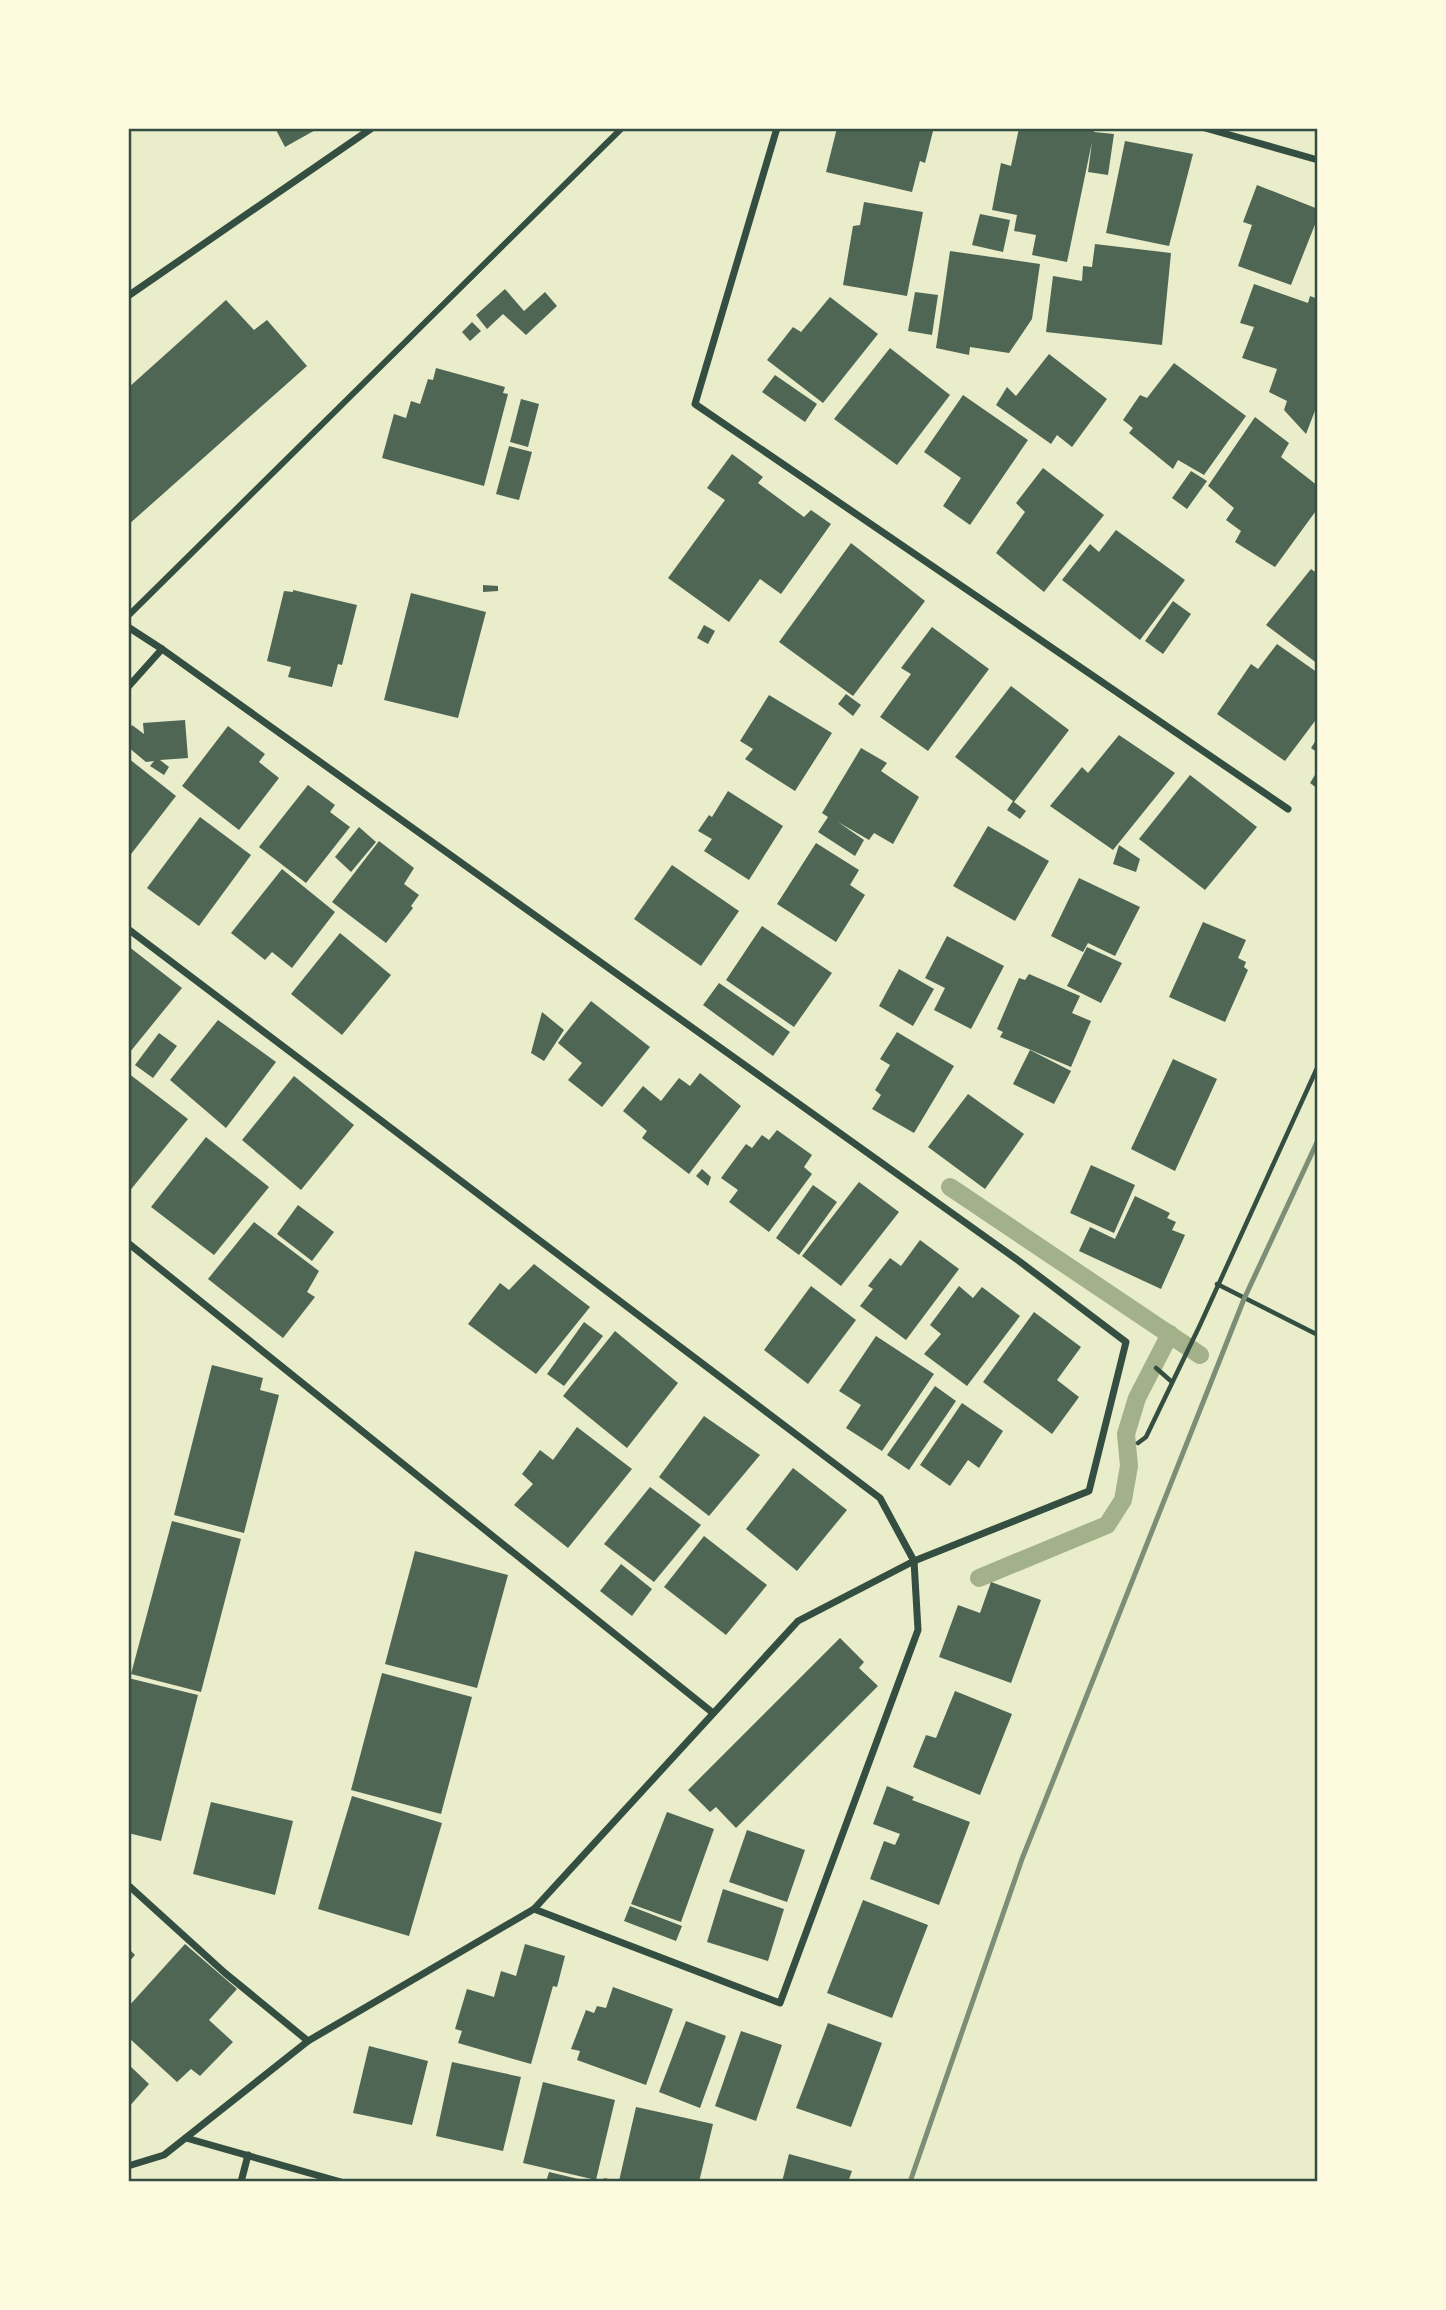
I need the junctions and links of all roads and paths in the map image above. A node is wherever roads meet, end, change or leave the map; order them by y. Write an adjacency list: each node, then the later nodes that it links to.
1 (372, 128): 6 (street)
2 (622, 128): 7 (street)
3 (777, 128): 11 (street)
4 (1205, 128): 5 (street)
5 (1318, 160)
6 (128, 296)
7 (128, 616)
8 (128, 627): 9 (street)
9 (162, 649): 10 (street); 20 (street)
10 (128, 687)
11 (1288, 809)
12 (128, 929): 20 (street)
13 (1318, 1066): 15 (path)
14 (128, 1243): 21 (street)
15 (1217, 1284): 16 (path); 18 (path)
16 (1318, 1335)
17 (1159, 1371): 18 (path)
18 (1172, 1382): 19 (path)
19 (1146, 1437)
20 (914, 1561): 21 (street); 23 (street)
21 (713, 1713): 23 (street)
22 (128, 1885): 24 (street)
23 (534, 1909): 24 (street)
24 (308, 2041): 25 (street)
25 (186, 2138): 26 (street); 27 (street)
26 (248, 2155): 28 (street); 29 (street)
27 (128, 2166)
28 (241, 2182)
29 (341, 2182)

